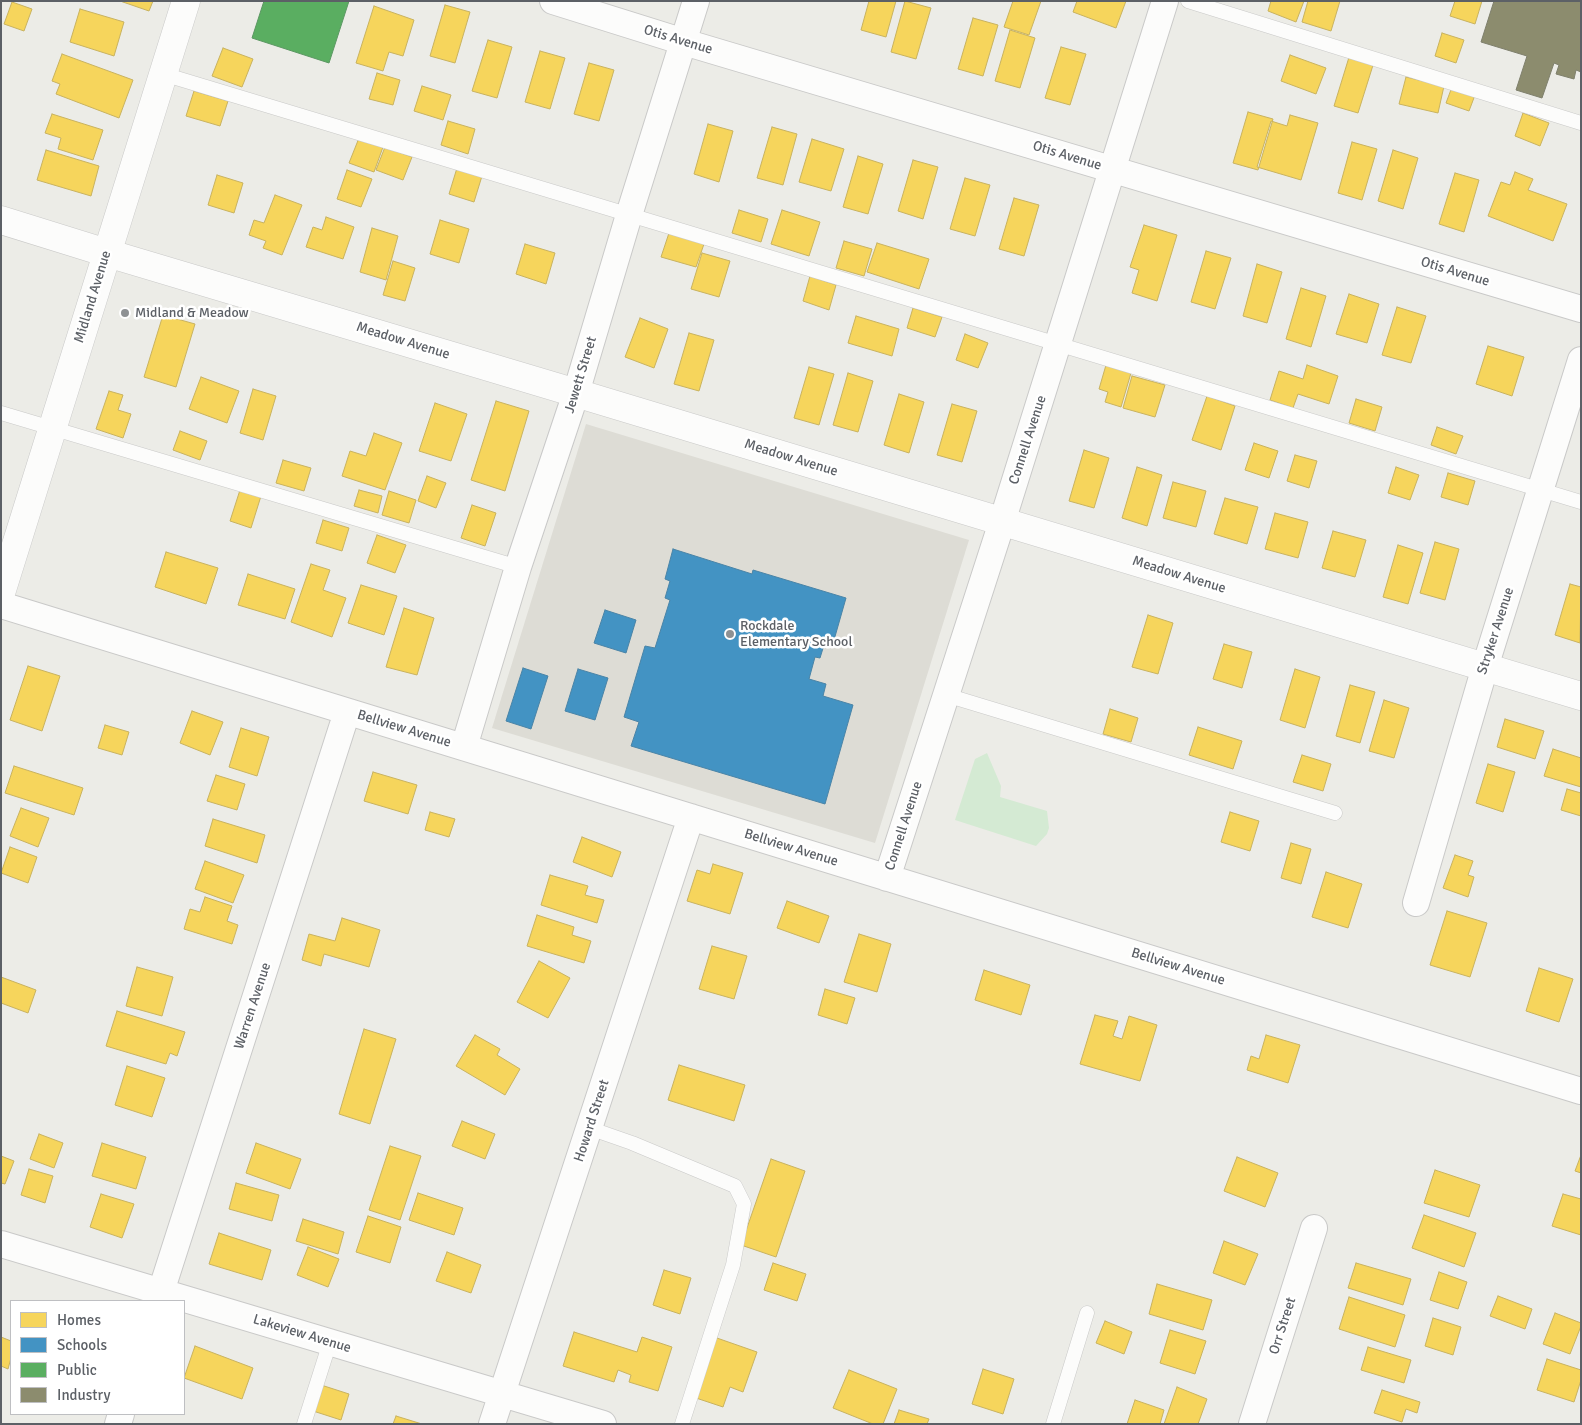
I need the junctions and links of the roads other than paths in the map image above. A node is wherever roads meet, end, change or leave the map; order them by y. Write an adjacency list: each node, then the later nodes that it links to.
1 (186, 1): 7 (street, Midland Avenue)
2 (553, 1): 6 (street, Otis Avenue)
3 (696, 1): 6 (street, Jewett Street)
4 (1166, 1): 9 (street, Connell Avenue)
5 (1188, 1): 8 (lane)
6 (684, 42): 9 (street, Otis Avenue); 10 (street, Jewett Street)
7 (163, 74): 10 (lane); 12 (street, Midland Avenue)
8 (1581, 123)
9 (1113, 170): 13 (street, Otis Avenue); 14 (street, Connell Avenue)
10 (629, 214): 14 (lane); 16 (street, Jewett Street)
11 (1, 220): 12 (street, Meadow Avenue)
12 (107, 253): 16 (street, Meadow Avenue); 18 (street, Midland Avenue)
13 (1581, 309)
14 (1058, 344): 19 (lane); 21 (street, Connell Avenue)
15 (1581, 360): 19 (street, Stryker Avenue)
16 (576, 392): 21 (street, Meadow Avenue); 22 (street, Jewett Street)
17 (1, 413): 18 (lane)
18 (52, 428): 22 (lane); 23 (street, Midland Avenue)
19 (1541, 490): 20 (lane); 25 (street, Stryker Avenue)
20 (1581, 502)
21 (1002, 522): 25 (street, Meadow Avenue); 26 (street, Connell Avenue)
22 (518, 567): 29 (street, Jewett Street)
23 (1, 593)
24 (1, 605): 28 (street, Bellview Avenue)
25 (1485, 667): 27 (street, Meadow Avenue); 33 (street, Stryker Avenue)
26 (946, 695): 30 (lane); 32 (street, Connell Avenue)
27 (1581, 696)
28 (347, 712): 29 (street, Bellview Avenue); 38 (street, Warren Avenue)
29 (464, 747): 31 (street, Bellview Avenue)
30 (1335, 813)
31 (690, 817): 32 (street, Bellview Avenue); 35 (street, Howard Street)
32 (887, 878): 34 (street, Bellview Avenue)
33 (1416, 903)
34 (1581, 1091)
35 (589, 1128): 43 (street, Howard Street); 47 (lane)
36 (1314, 1228): 49 (street, Orr Street)
37 (1, 1244): 38 (street, Lakeview Avenue)
38 (160, 1296): 39 (street, Lakeview Avenue)
39 (175, 1300)
40 (185, 1303): 42 (street, Lakeview Avenue)
41 (1087, 1314): 48 (lane)
42 (330, 1342): 43 (street, Lakeview Avenue); 44 (lane)
43 (502, 1395): 45 (street, Howard Street); 46 (street, Lakeview Avenue)
44 (304, 1424)
45 (492, 1424)
46 (603, 1424)
47 (682, 1424)
48 (1053, 1424)
49 (1252, 1424)

